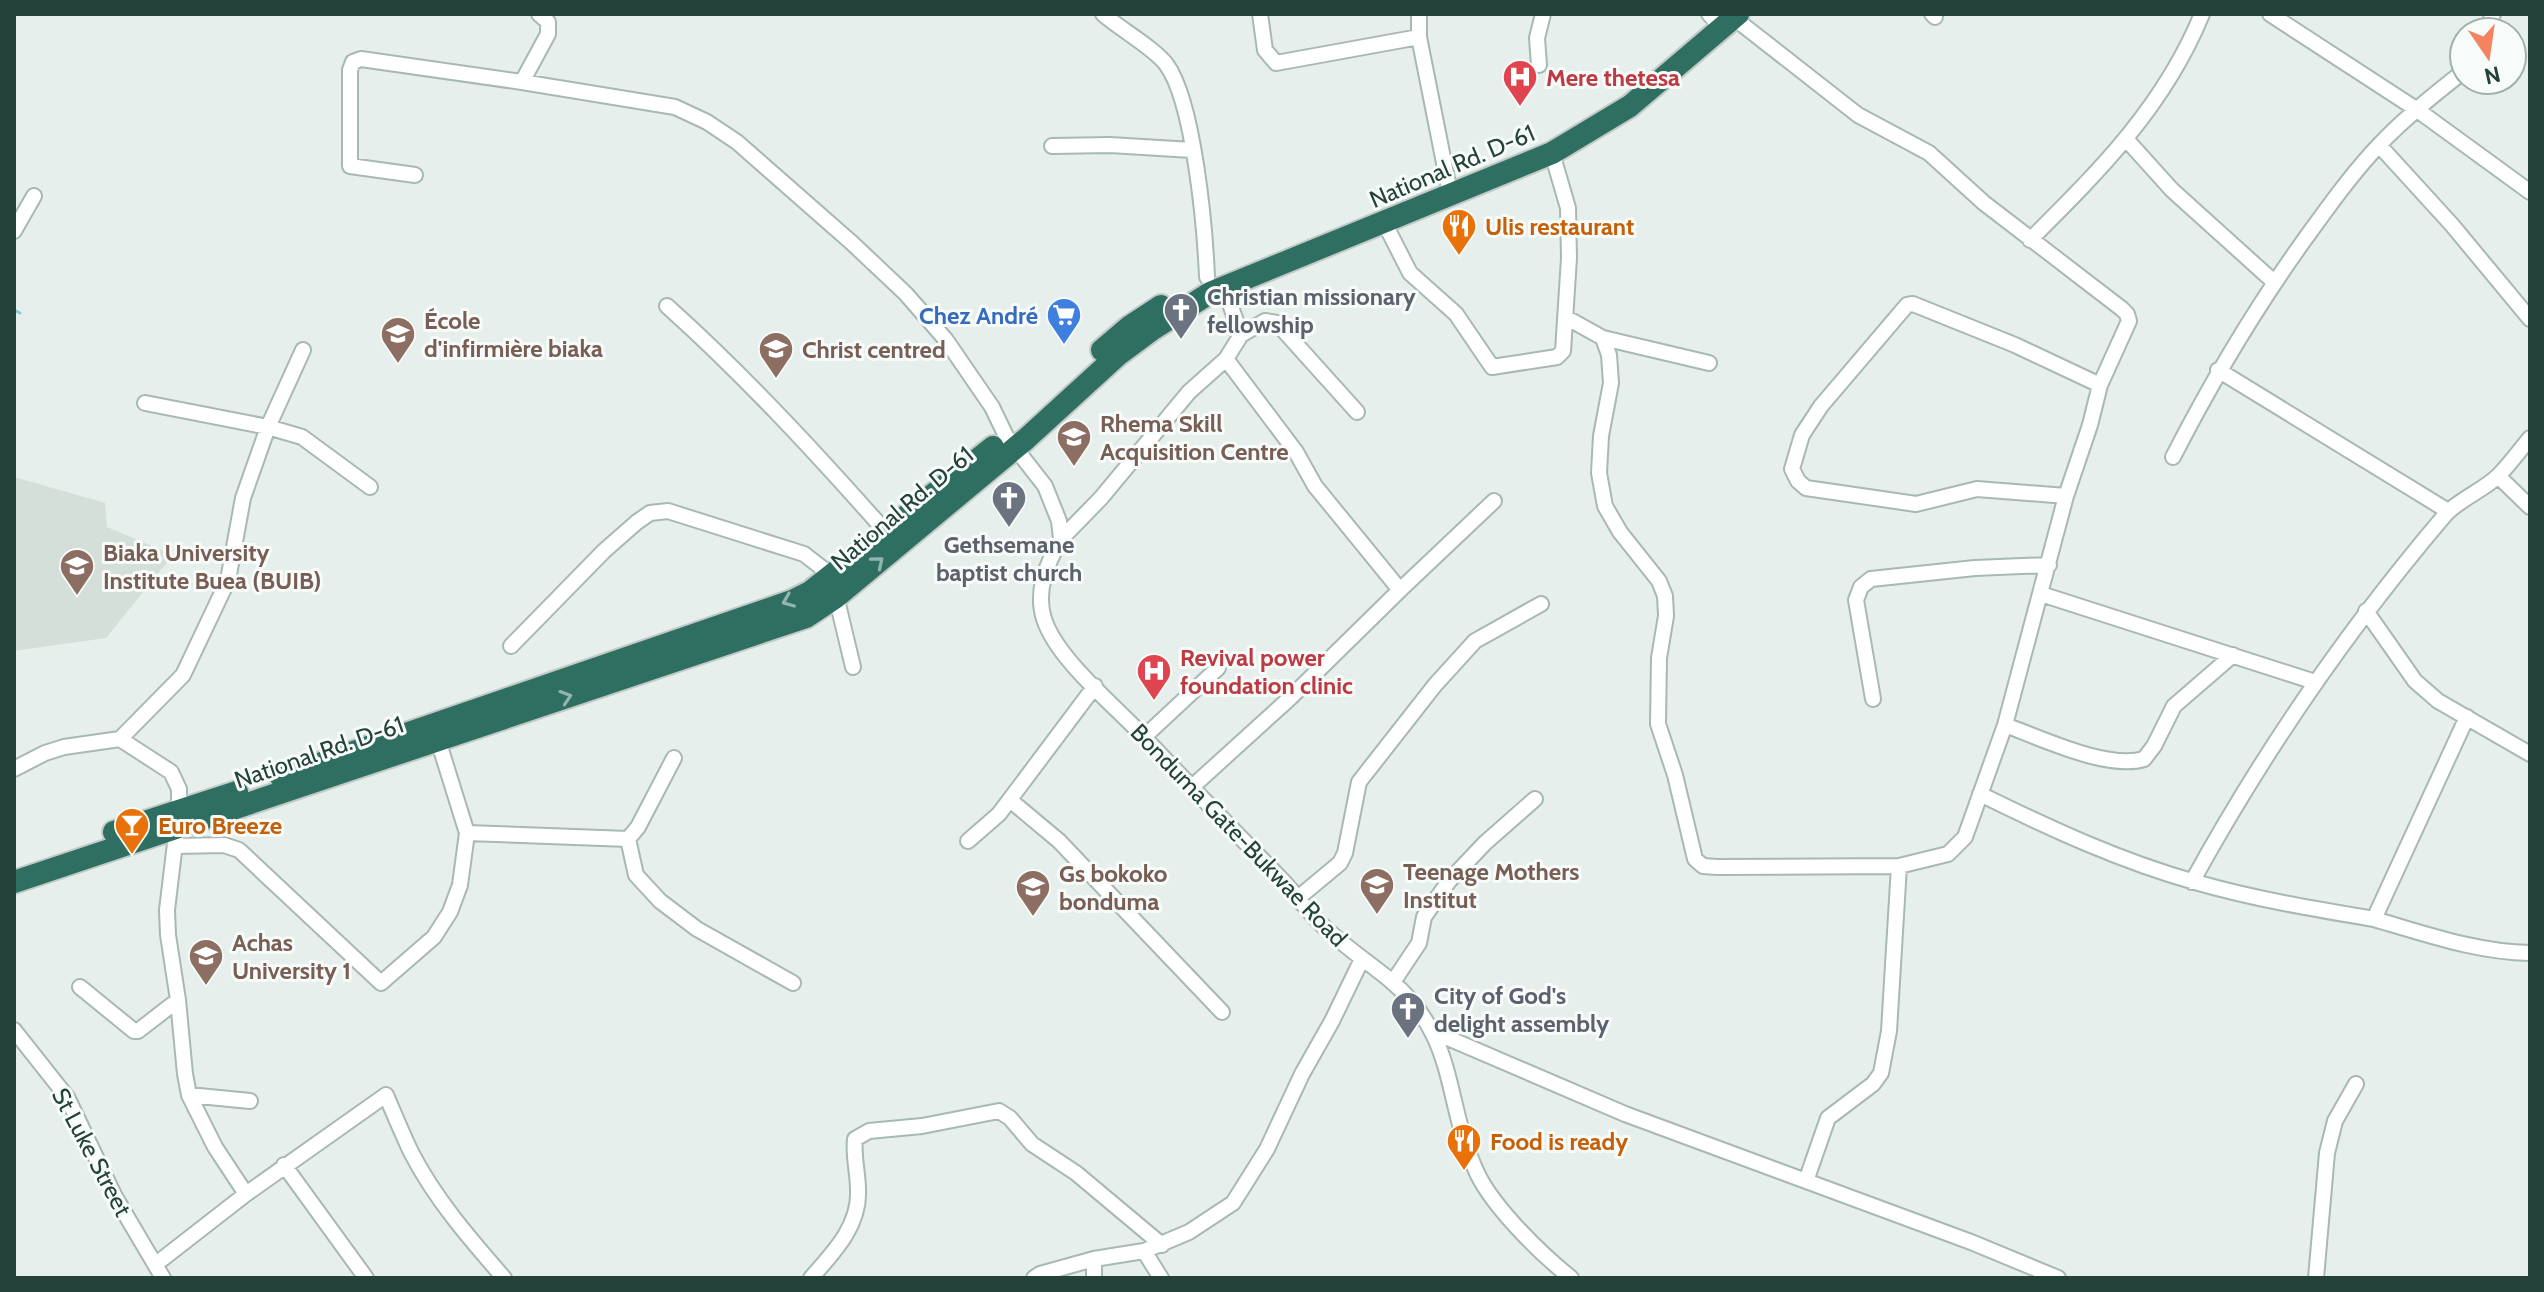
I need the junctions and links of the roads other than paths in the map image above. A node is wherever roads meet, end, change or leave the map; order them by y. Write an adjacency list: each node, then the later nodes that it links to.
1 (539, 14): 11 (street)
2 (1103, 14): 17 (street)
3 (1260, 14): 9 (street)
4 (1419, 14): 9 (street)
5 (1543, 14): 10 (street)
6 (2202, 14): 14 (street)
7 (2270, 14): 13 (street)
8 (1723, 18): 18 (highway, National Rd. D-61); 20 (highway, National Rd. D-61); 25 (street)
9 (1419, 37): 20 (street)
10 (1539, 65)
11 (522, 82): 19 (street); 42 (street)
12 (2448, 84): 13 (street)
13 (2416, 109): 15 (street); 21 (street)
14 (2126, 139): 25 (street); 27 (street)
15 (2379, 145): 27 (street); 30 (street)
16 (1052, 146): 17 (street)
17 (1192, 150): 26 (street)
18 (1552, 153): 23 (highway, National Rd. D-61); 29 (street)
19 (415, 175)
20 (1448, 183): 26 (highway, National Rd. D-61)
21 (2530, 192)
22 (34, 196): 24 (street)
23 (1384, 222): 26 (highway, National Rd. D-61); 29 (street)
24 (14, 231)
25 (2030, 240): 37 (street)
26 (1216, 282): 31 (street); 42 (highway, National Rd. D-61)
27 (2274, 282): 36 (street)
28 (667, 306): 50 (street)
29 (1567, 318): 32 (street)
30 (2530, 319)
31 (1241, 335): 34 (street, Bonduma Gate-Bukwae Road); 39 (street)
32 (1603, 338): 35 (street); 81 (street)
33 (303, 350): 40 (street)
34 (1226, 359): 51 (street, Bonduma Gate-Bukwae Road); 54 (street)
35 (1709, 363)
36 (2218, 370): 43 (street); 49 (street)
37 (2100, 385): 46 (street); 46 (street)
38 (145, 403): 40 (street)
39 (1357, 412)
40 (268, 427): 45 (street); 68 (street)
41 (2530, 438): 44 (street)
42 (1010, 442): 50 (highway, National Rd. D-61); 51 (street); 53 (highway, National Rd. D-61, one-way to 42)
43 (2173, 457)
44 (2498, 476): 48 (street); 49 (street)
45 (370, 487)
46 (2066, 496): 52 (street)
47 (1494, 501): 54 (street)
48 (2530, 507)
49 (2448, 511): 57 (street)
50 (886, 532): 53 (highway, National Rd. D-61)
51 (1061, 539): 63 (street, Bonduma Gate-Bukwae Road)
52 (2049, 565): 55 (street); 64 (street)
53 (834, 586): 58 (street); 60 (street); 69 (highway, National Rd. D-61, one-way to 53); 77 (highway, National Rd. D-61, one-way to 77)
54 (1400, 590): 73 (street)
55 (2041, 594): 59 (street); 66 (street)
56 (1541, 604): 85 (street)
57 (2366, 611): 62 (street); 65 (street)
58 (511, 646)
59 (2233, 655): 62 (street); 66 (street)
60 (853, 667)
61 (1218, 668): 67 (street)
62 (2315, 682): 84 (street)
63 (1095, 686): 67 (street, Bonduma Gate-Bukwae Road); 76 (street)
64 (1873, 699)
65 (2467, 717): 70 (street); 86 (street)
66 (2005, 725): 74 (street)
67 (1144, 737): 73 (street, Bonduma Gate-Bukwae Road)
68 (120, 739): 72 (street); 77 (street)
69 (438, 740): 77 (highway, National Rd. D-61); 78 (street)
70 (2530, 754)
71 (674, 758): 79 (street)
72 (14, 769)
73 (1192, 787): 85 (street, Bonduma Gate-Bukwae Road)
74 (1980, 794): 81 (street); 84 (street)
75 (1535, 799): 89 (street)
76 (1010, 800): 80 (street); 93 (street)
77 (178, 827): 78 (street); 82 (highway, National Rd. D-61); 83 (highway, National Rd. D-61); 92 (street)
78 (467, 833): 79 (street)
79 (628, 839): 90 (street)
80 (968, 841)
81 (1899, 866): 100 (street)
82 (14, 867)
83 (14, 882)
84 (2192, 882): 86 (street)
85 (1298, 898): 88 (street, Bonduma Gate-Bukwae Road)
86 (2374, 919): 87 (street)
87 (2530, 953)
88 (1362, 959): 89 (street, Bonduma Gate-Bukwae Road); 102 (street)
89 (1393, 982): 95 (street, Bonduma Gate-Bukwae Road)
90 (793, 983)
91 (80, 987): 92 (street)
92 (178, 1000): 97 (street)
93 (1222, 1012)
94 (14, 1030): 105 (street, St Luke Street)
95 (1434, 1032): 100 (street); 113 (street, Bonduma Gate-Bukwae Road)
96 (2356, 1084): 115 (street)
97 (189, 1095): 98 (street); 101 (street)
98 (250, 1101)
99 (284, 1165): 101 (street); 107 (street); 108 (street)
100 (1806, 1181): 114 (street)
101 (246, 1194): 105 (street)
102 (1162, 1245): 103 (street); 109 (street)
103 (1144, 1251): 104 (street); 112 (street)
104 (1094, 1259): 110 (street); 111 (street)
105 (156, 1264): 106 (street, St Luke Street)
106 (163, 1278)
107 (366, 1278)
108 (504, 1278)
109 (811, 1278)
110 (1034, 1278)
111 (1094, 1278)
112 (1161, 1278)
113 (1571, 1278)
114 (2058, 1278)
115 (2316, 1278)

